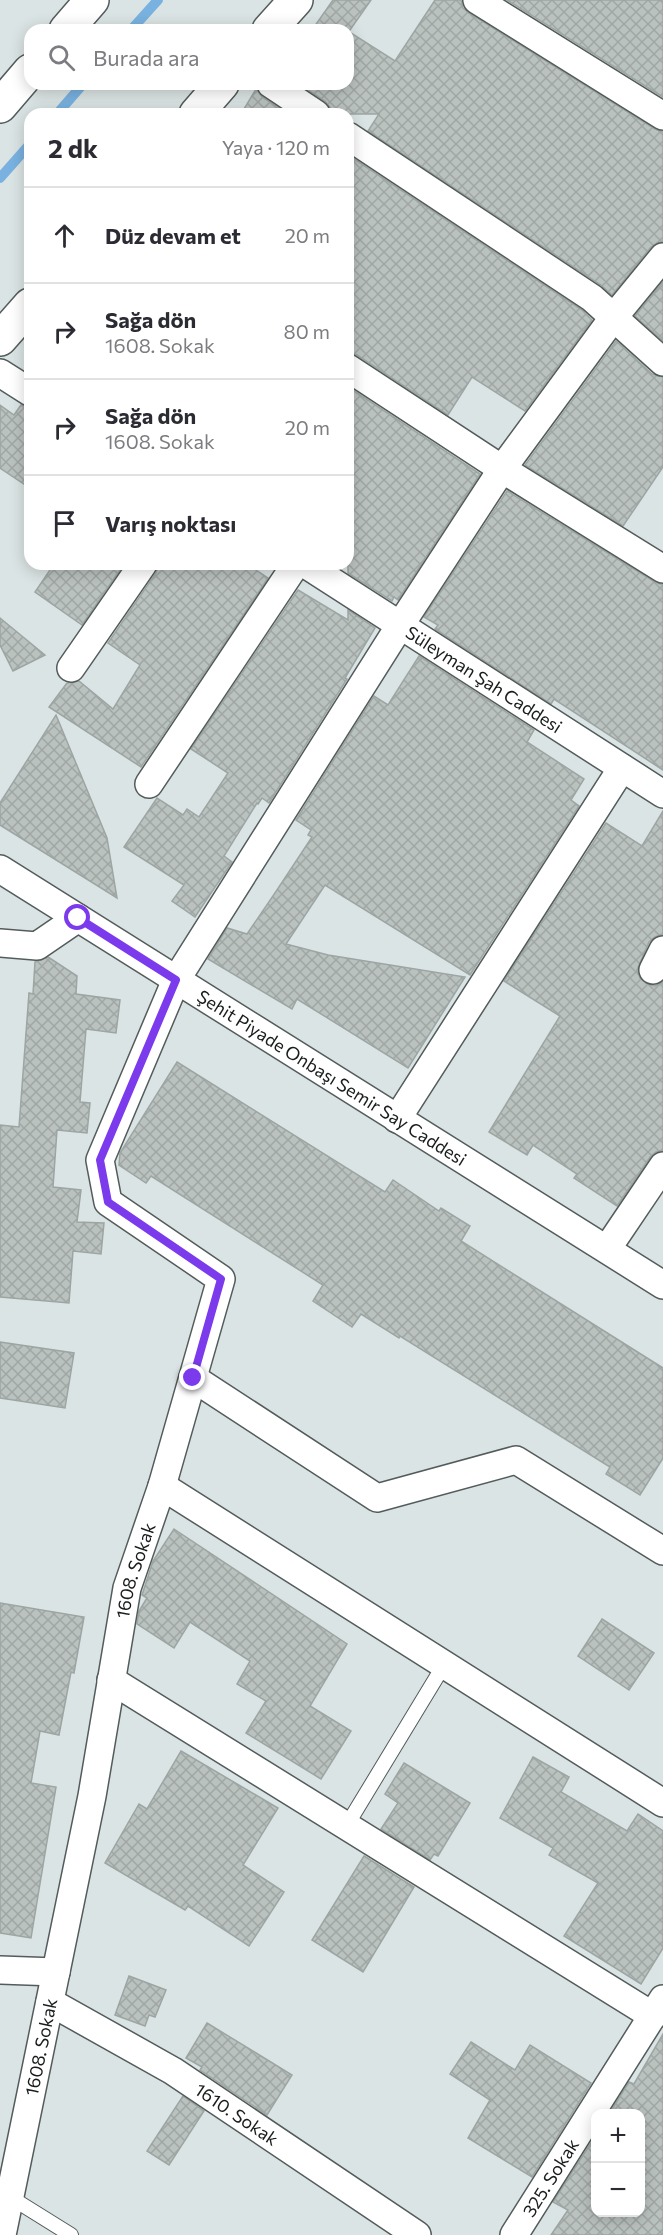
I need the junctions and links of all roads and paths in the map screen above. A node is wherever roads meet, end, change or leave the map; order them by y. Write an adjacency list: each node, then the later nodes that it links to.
1 (92, 0): 4 (street)
2 (296, 0): 5 (street)
3 (477, 0): 12 (street)
4 (71, 24)
5 (274, 24)
6 (24, 78): 9 (street)
7 (217, 90): 10 (street)
8 (280, 90): 11 (street)
9 (0, 106)
10 (201, 108)
11 (307, 108)
12 (663, 116)
13 (354, 139): 16 (street)
14 (663, 257): 16 (street)
15 (24, 312): 17 (street)
16 (613, 318): 18 (street); 22 (street)
17 (0, 339)
18 (663, 362)
19 (354, 372): 22 (street)
20 (0, 373): 21 (street)
21 (24, 388)
22 (502, 468): 23 (street); 27 (street)
23 (663, 569)
24 (139, 570): 28 (street)
25 (292, 570): 30 (street)
26 (314, 570): 27 (street, Süleyman Şah Caddesi)
27 (399, 627): 29 (street, Süleyman Şah Caddesi); 35 (street)
28 (71, 668)
29 (622, 768): 31 (street, Süleyman Şah Caddesi); 36 (street)
30 (149, 784)
31 (663, 794)
32 (0, 868): 33 (street, Şehit Piyade Onbaşı Semir Say Caddesi)
33 (78, 918): 34 (street); 35 (street, Şehit Piyade Onbaşı Semir Say Caddesi)
34 (0, 943)
35 (176, 980): 36 (street, Şehit Piyade Onbaşı Semir Say Caddesi); 40 (street, 1608. Sokak)
36 (397, 1119): 38 (street, Şehit Piyade Onbaşı Semir Say Caddesi)
37 (663, 1166): 38 (street)
38 (607, 1249): 39 (street, Şehit Piyade Onbaşı Semir Say Caddesi)
39 (663, 1285)
40 (193, 1378): 41 (street, 1608. Sokak); 42 (street)
41 (162, 1486): 43 (street); 44 (street, 1608. Sokak)
42 (663, 1551)
43 (444, 1665): 45 (street); 46 (lane)
44 (111, 1680): 46 (street); 48 (street, 1608. Sokak)
45 (663, 1803)
46 (347, 1825): 50 (street)
47 (0, 1970): 48 (street)
48 (56, 1972): 49 (street, 1608. Sokak)
49 (50, 2002): 51 (street, 1608. Sokak); 54 (street, 1610. Sokak)
50 (658, 2007): 55 (street, 325. Sokak)
51 (10, 2197): 52 (street, 1608. Sokak); 53 (lane)
52 (2, 2235)
53 (71, 2235)
54 (417, 2235)
55 (514, 2235)

